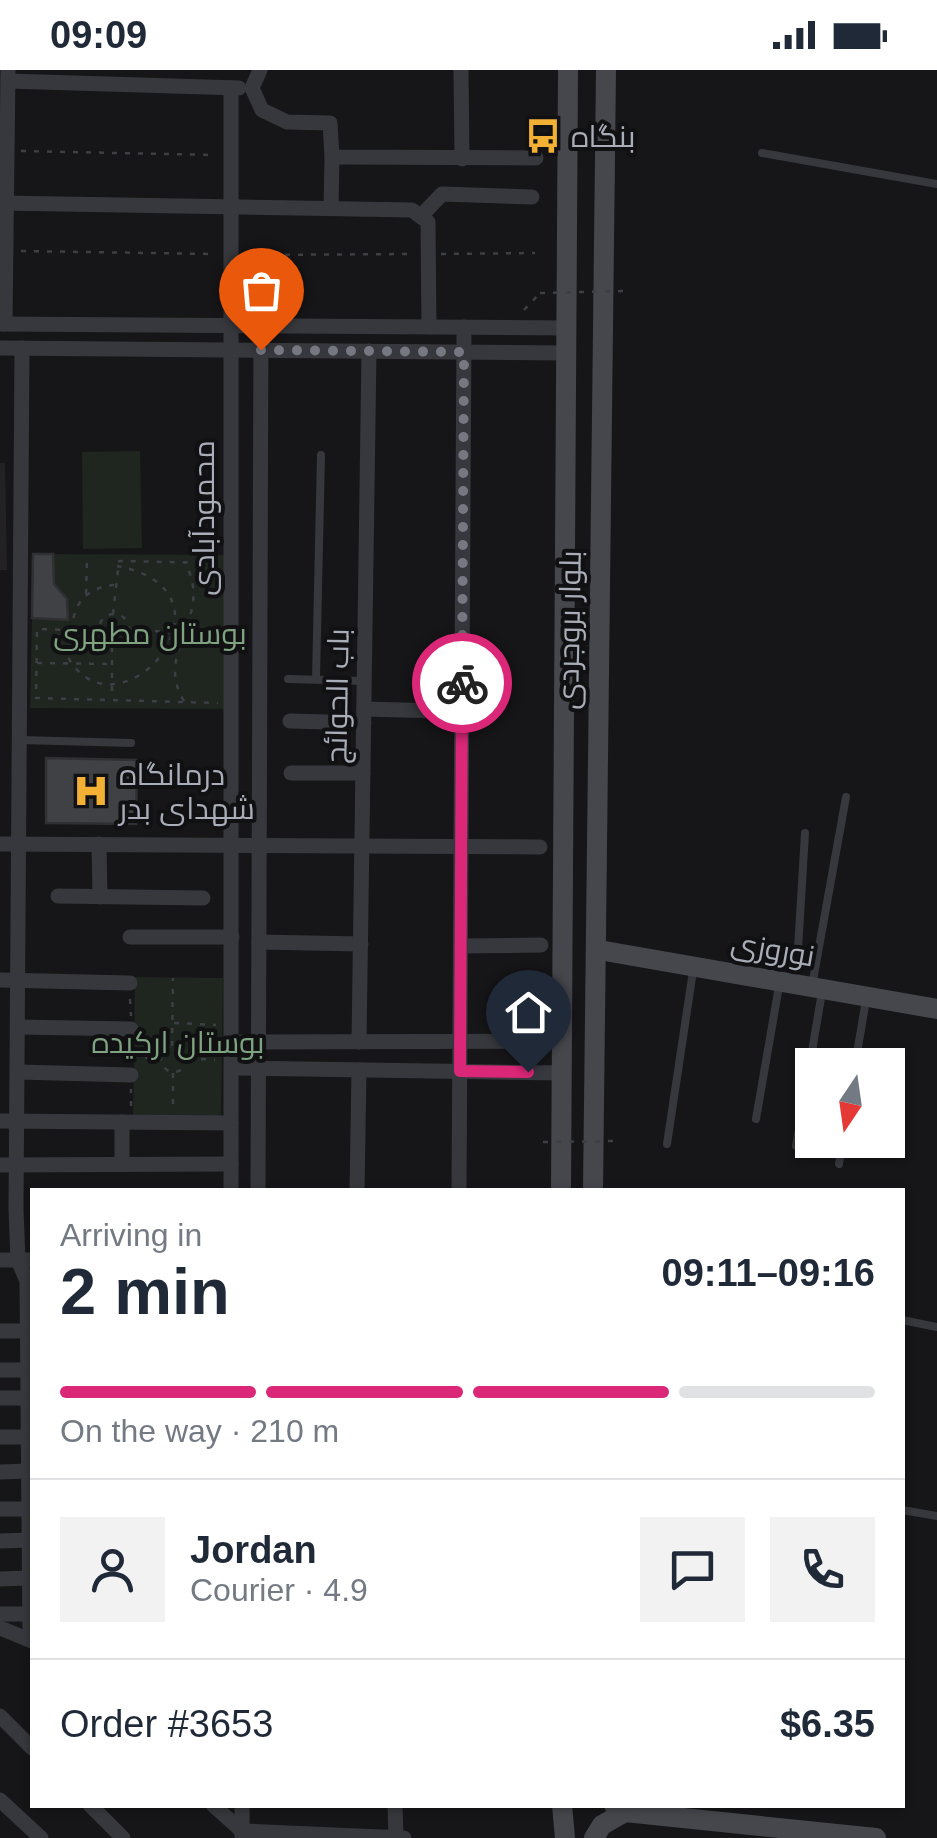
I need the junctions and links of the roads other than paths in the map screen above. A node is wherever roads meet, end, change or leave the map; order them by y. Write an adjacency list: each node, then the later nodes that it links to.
1 (260, 70): 7 (street)
2 (461, 70): 12 (street)
3 (568, 70): 24 (main road, بلوار بروجردی)
4 (606, 70): 66 (main road, بلوار بروجردی)
5 (8, 76): 6 (street); 8 (street)
6 (231, 88): 7 (street); 16 (street, محمودآبادی)
7 (252, 88): 10 (street)
8 (4, 103): 15 (street)
9 (762, 152): 13 (lane)
10 (332, 157): 12 (street); 17 (street)
11 (536, 158): 12 (street)
12 (462, 159)
13 (937, 184)
14 (532, 197): 18 (street)
15 (3, 204): 16 (street); 19 (street)
16 (231, 206): 17 (street); 20 (street, محمودآبادی)
17 (331, 207): 18 (street)
18 (422, 215): 22 (street)
19 (2, 324): 20 (street)
20 (230, 326): 21 (street); 27 (street, محمودآبادی)
21 (261, 326): 22 (street); 28 (street, محمودآبادی)
22 (430, 327): 23 (street)
23 (464, 327): 24 (street); 30 (street)
24 (566, 328): 31 (main road, بلوار بروجردی)
25 (0, 348): 26 (street)
26 (22, 348): 27 (street); 38 (street)
27 (230, 350): 28 (street); 52 (street, محمودآبادی)
28 (261, 350): 29 (street); 53 (street, محمودآبادی)
29 (369, 351): 30 (street); 35 (street, باب الحوائج)
30 (464, 352): 31 (street); 55 (street)
31 (566, 353): 78 (main road, بلوار بروجردی)
32 (320, 454): 34 (lane)
33 (288, 678): 34 (lane)
34 (316, 679): 35 (lane)
35 (364, 680): 39 (street, باب الحوائج)
36 (442, 711): 39 (street)
37 (0, 714): 38 (street)
38 (20, 714): 41 (street)
39 (364, 716): 40 (street); 46 (street, باب الحوائج)
40 (290, 722)
41 (20, 740): 42 (lane); 44 (street)
42 (131, 742)
43 (0, 764): 44 (street)
44 (20, 764): 50 (street)
45 (292, 773): 46 (street)
46 (364, 773): 54 (street, باب الحوائج)
47 (846, 797): 70 (lane)
48 (805, 832): 70 (lane)
49 (0, 844): 50 (street)
50 (20, 844): 51 (street); 69 (street)
51 (99, 844): 52 (street); 58 (street)
52 (231, 845): 53 (street); 61 (street, محمودآبادی)
53 (259, 845): 54 (street); 62 (street, محمودآبادی)
54 (362, 846): 55 (street); 63 (street, باب الحوائج)
55 (461, 846): 56 (street); 65 (street)
56 (540, 847)
57 (58, 896): 58 (street)
58 (100, 897): 59 (street)
59 (203, 898)
60 (130, 937): 61 (street)
61 (232, 937): 79 (street, محمودآبادی)
62 (259, 942): 63 (street); 80 (street, محمودآبادی)
63 (360, 944): 81 (street, باب الحوائج)
64 (541, 945): 65 (street)
65 (461, 946): 82 (street)
66 (599, 950): 67 (main road, نوروزی); 111 (main road, بلوار بروجردی)
67 (694, 966): 71 (main road, نوروزی); 100 (lane)
68 (0, 980): 69 (street)
69 (19, 980): 72 (street); 76 (street)
70 (816, 980): 71 (main road, نوروزی); 73 (main road, نوروزی); 83 (lane)
71 (780, 981): 95 (lane)
72 (130, 983)
73 (866, 996): 74 (main road, نوروزی); 84 (lane)
74 (937, 1008)
75 (0, 1016): 76 (street)
76 (18, 1021): 77 (street); 86 (street)
77 (131, 1029)
78 (561, 1041): 82 (street); 91 (main road, بلوار بروجردی)
79 (232, 1042): 80 (street); 87 (street, محمودآبادی)
80 (258, 1042): 81 (street); 88 (street, محمودآبادی)
81 (359, 1042): 82 (street)
82 (460, 1042): 90 (street)
83 (808, 1048)
84 (858, 1048)
85 (0, 1053): 86 (street)
86 (18, 1053): 93 (street)
87 (232, 1064): 88 (street); 99 (street, محمودآبادی)
88 (259, 1068): 89 (street); 107 (street, محمودآبادی)
89 (359, 1070): 90 (street); 108 (street)
90 (460, 1071): 91 (street); 109 (street)
91 (561, 1073): 110 (main road, بلوار بروجردی)
92 (131, 1074): 93 (street)
93 (18, 1078): 94 (street); 96 (street)
94 (0, 1085)
95 (756, 1120)
96 (18, 1121): 97 (street); 98 (street); 105 (street)
97 (0, 1122)
98 (126, 1122): 99 (street); 102 (street)
99 (231, 1124): 103 (street, محمودآبادی)
100 (667, 1144)
101 (840, 1158): 104 (lane)
102 (122, 1163): 103 (street); 105 (street)
103 (230, 1164): 106 (street, محمودآبادی)
104 (839, 1164)
105 (8, 1165): 113 (street)
106 (231, 1188)
107 (258, 1188)
108 (357, 1188)
109 (460, 1188)
110 (561, 1188)
111 (593, 1188)
112 (0, 1260): 113 (street)
113 (25, 1260): 114 (street)
114 (30, 1283): 118 (street)
115 (905, 1321): 116 (lane)
116 (937, 1328)
117 (0, 1331): 118 (street)
118 (28, 1331): 119 (street)
119 (29, 1364): 120 (street); 122 (street)
120 (0, 1370)
121 (0, 1398): 122 (street)
122 (28, 1398): 123 (street)
123 (30, 1428): 124 (street); 125 (street)
124 (0, 1437)
125 (29, 1470): 126 (street); 127 (street)
126 (0, 1472)
127 (30, 1499): 128 (street); 131 (street)
128 (0, 1510)
129 (905, 1511): 130 (lane)
130 (937, 1516)
131 (29, 1540): 132 (street); 133 (street)
132 (0, 1541)
133 (30, 1566): 134 (street); 136 (street)
134 (0, 1579)
135 (0, 1614): 136 (street)
136 (30, 1614)
137 (0, 1628): 138 (street)
138 (30, 1640)
139 (0, 1716): 140 (street)
140 (30, 1746)
141 (0, 1800): 149 (street)
142 (93, 1808): 150 (street)
143 (216, 1808): 148 (street)
144 (242, 1808): 148 (street)
145 (395, 1808): 151 (street)
146 (562, 1808): 153 (main road)
147 (619, 1808): 154 (main road); 155 (main road)
148 (242, 1835): 151 (street)
149 (41, 1838)
150 (124, 1838)
151 (396, 1838): 152 (street)
152 (404, 1838)
153 (565, 1838)
154 (594, 1838)
155 (876, 1838)

